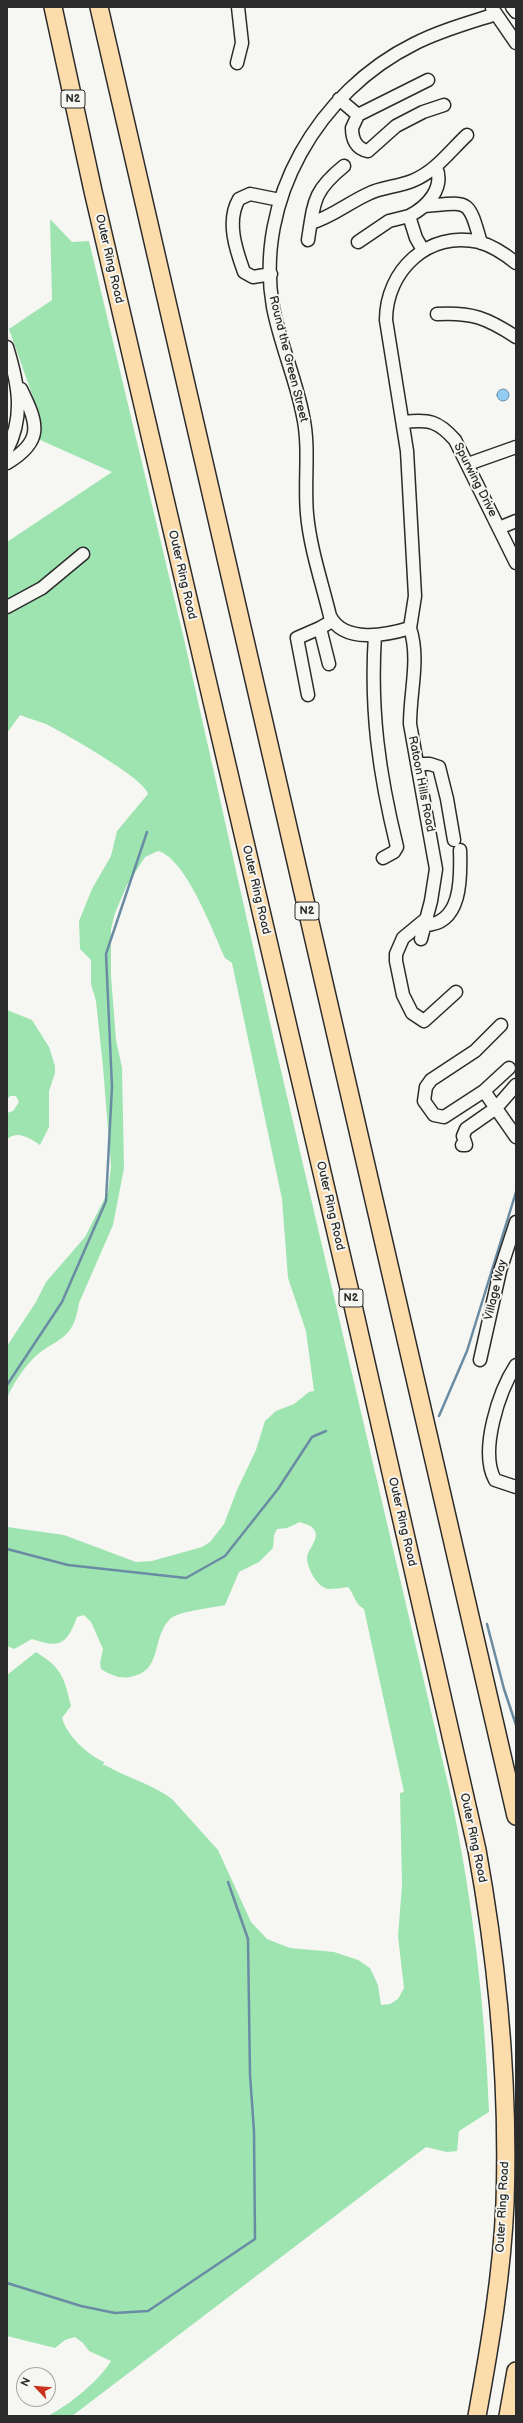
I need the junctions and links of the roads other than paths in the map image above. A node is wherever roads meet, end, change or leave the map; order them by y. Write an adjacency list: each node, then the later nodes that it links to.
1 (53, 7): 64 (highway, Outer Ring Road / N2)
2 (98, 7): 62 (highway, N2)
3 (238, 7): 8 (street)
4 (512, 7): 6 (street)
5 (494, 11): 7 (street); 10 (street, Round the Green Street)
6 (516, 12)
7 (516, 43)
8 (237, 63)
9 (428, 80): 12 (street)
10 (339, 99): 12 (street); 16 (street, Round the Green Street)
11 (444, 106): 12 (street)
12 (358, 116)
13 (467, 135): 15 (street)
14 (344, 166): 19 (street)
15 (436, 167): 17 (street); 19 (street)
16 (280, 200): 25 (street, Round the Green Street); 25 (street)
17 (425, 206): 18 (street); 22 (street)
18 (409, 216): 21 (street); 23 (street)
19 (311, 223): 20 (street)
20 (308, 240)
21 (358, 242)
22 (481, 243): 23 (street); 24 (street)
23 (423, 250): 30 (street)
24 (516, 263)
25 (271, 274): 40 (street, Round the Green Street)
26 (438, 314): 27 (street)
27 (516, 338)
28 (8, 353): 29 (street)
29 (16, 379): 32 (street); 33 (street)
30 (404, 422): 34 (street, Spurwing Drive); 42 (street)
31 (516, 447): 34 (street)
32 (7, 450)
33 (7, 463)
34 (468, 464): 36 (street, Spurwing Drive)
35 (516, 522): 36 (street, Spurwing Drive)
36 (499, 528): 38 (street, Spurwing Drive)
37 (83, 554): 39 (street)
38 (516, 563)
39 (7, 607)
40 (332, 620): 41 (street); 43 (street)
41 (320, 628): 44 (street); 45 (street)
42 (410, 628): 43 (street); 46 (street, Ratoon Hills Road)
43 (375, 635): 47 (street)
44 (329, 664)
45 (308, 695)
46 (417, 764): 48 (street, Ratoon Hills Road); 48 (street)
47 (383, 858)
48 (425, 922): 49 (street, Ratoon Hills Road); 50 (street)
49 (421, 939)
50 (456, 992)
51 (501, 1025): 54 (street)
52 (509, 1068): 54 (street)
53 (516, 1084): 55 (street)
54 (484, 1091): 55 (street)
55 (496, 1108): 56 (street); 57 (street)
56 (516, 1137)
57 (462, 1145)
58 (516, 1222): 59 (street, Village Way)
59 (480, 1360)
60 (516, 1365): 61 (street)
61 (516, 1487)
62 (516, 1816)
63 (516, 2370): 65 (highway)
64 (477, 2416)
65 (508, 2416)

